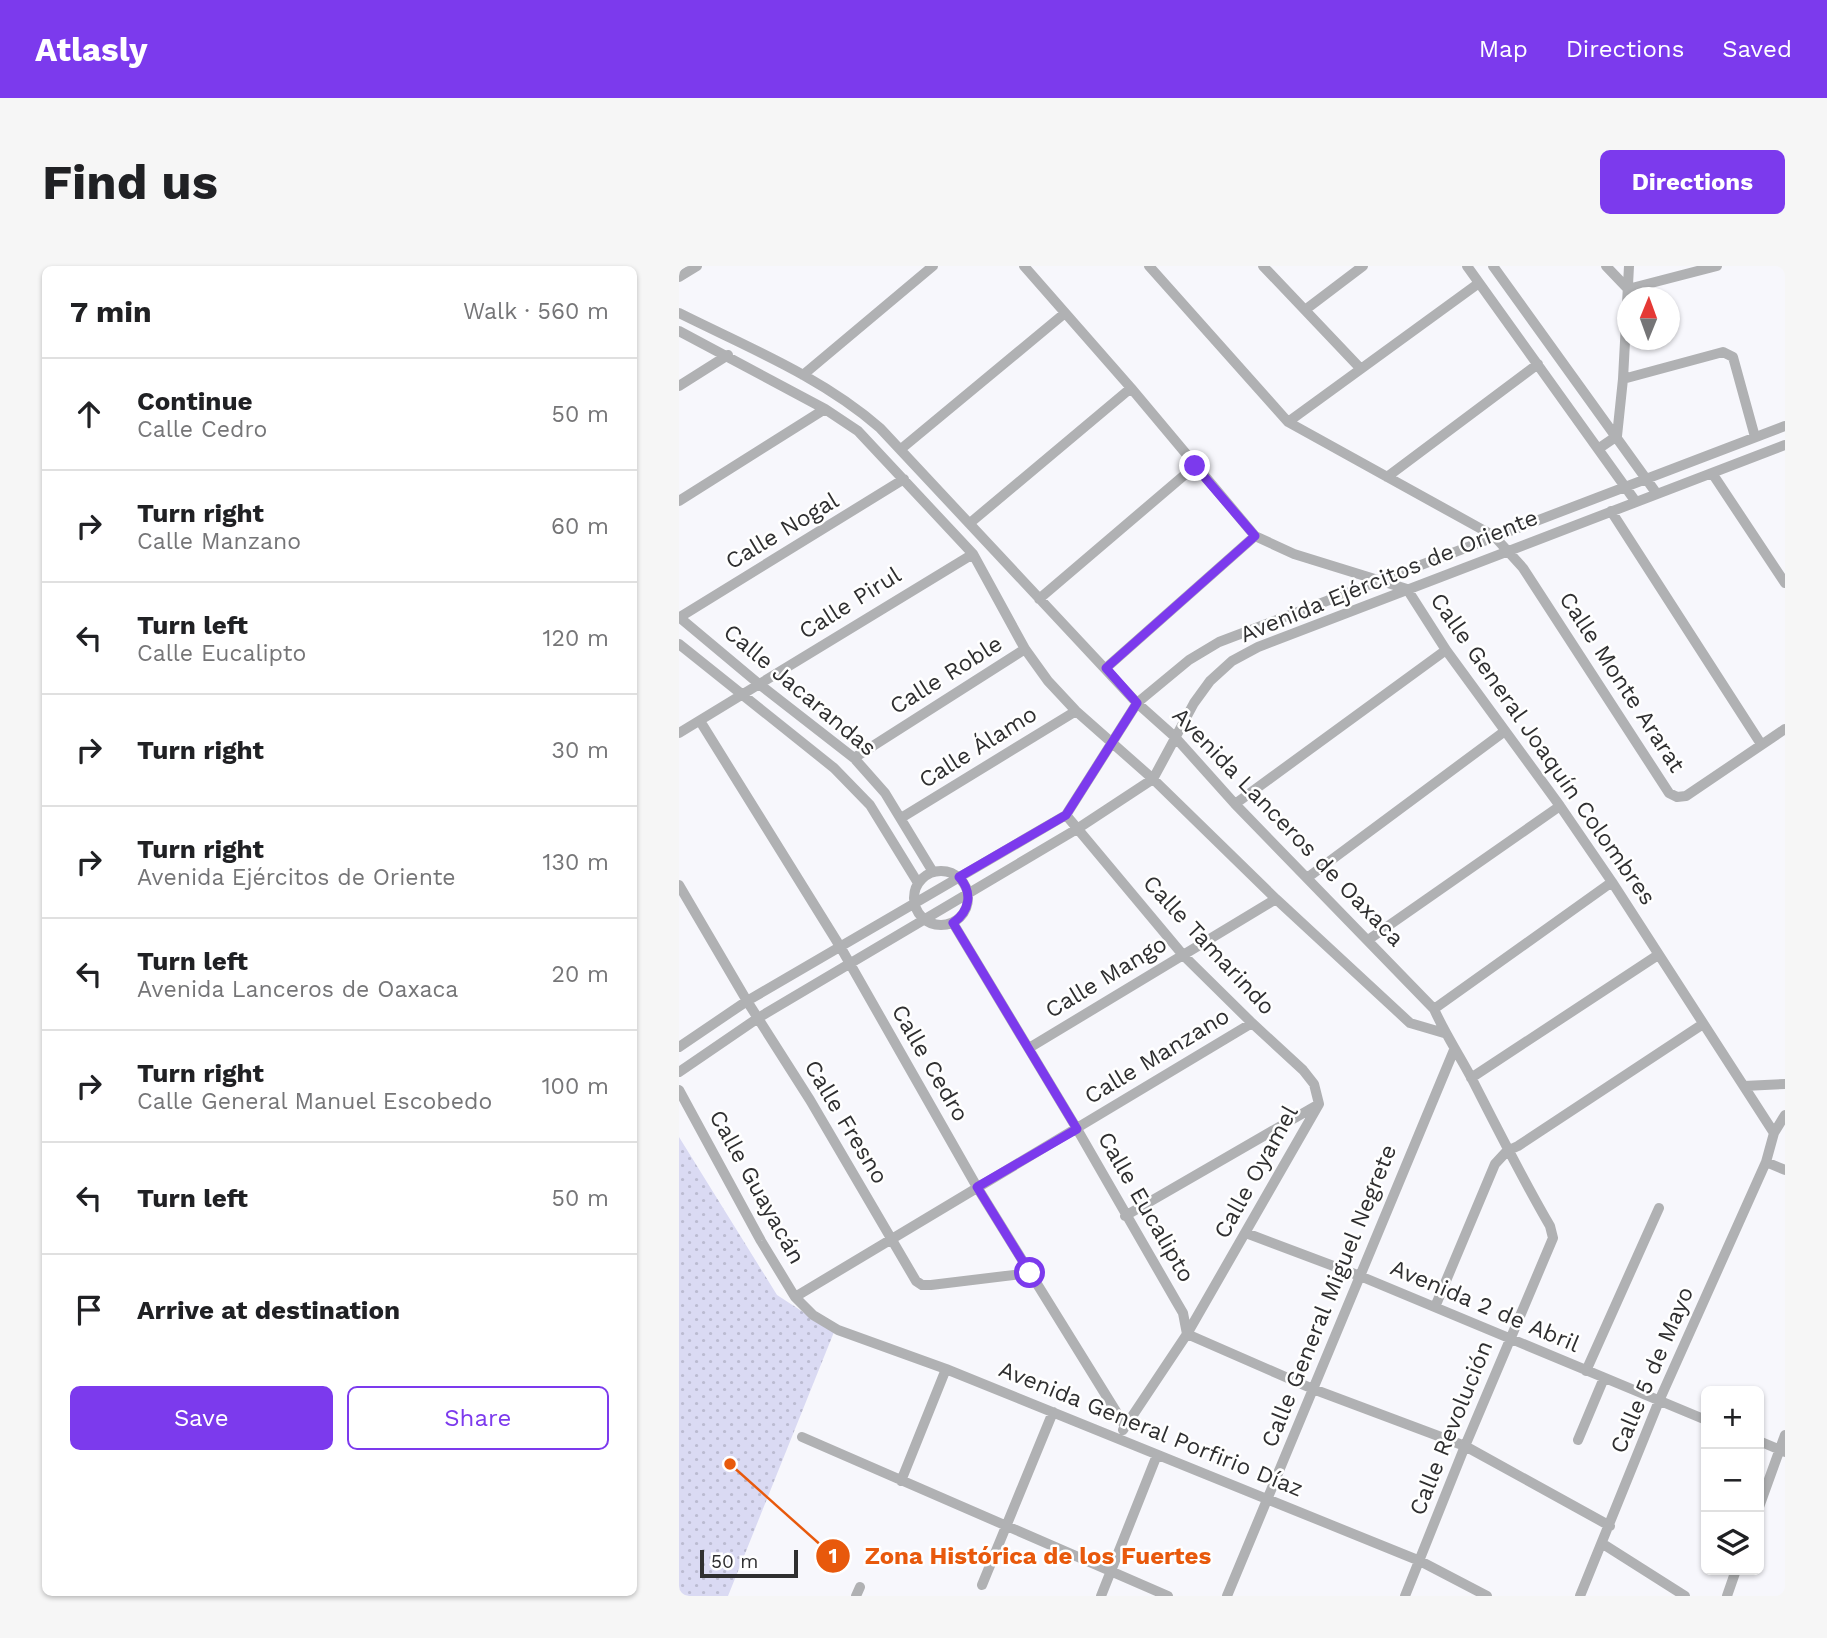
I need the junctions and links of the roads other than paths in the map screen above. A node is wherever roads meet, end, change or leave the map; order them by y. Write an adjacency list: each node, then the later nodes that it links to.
1 (698, 266): 12 (street)
2 (933, 266): 25 (street)
3 (1024, 266): 19 (street, Calle General Joaquín Colombres)
4 (1149, 266): 30 (street, Calle Monte Ararat)
5 (1263, 266): 17 (street)
6 (1363, 266): 17 (street)
7 (1468, 266): 13 (street)
8 (1493, 266): 32 (street)
9 (1606, 266): 14 (street)
10 (1629, 266): 15 (street)
11 (1717, 266): 16 (street)
12 (679, 277)
13 (1479, 283): 23 (street); 24 (street)
14 (1625, 287)
15 (1627, 287)
16 (1635, 287)
17 (1305, 310): 24 (street)
18 (679, 313): 25 (street, Avenida Lanceros de Oaxaca)
19 (1065, 313): 28 (street, Calle General Joaquín Colombres); 35 (street)
20 (679, 331): 22 (street)
21 (1624, 350): 26 (street)
22 (728, 355): 27 (street); 29 (street)
23 (1538, 364): 36 (street); 39 (street)
24 (1360, 368): 30 (street)
25 (803, 375): 35 (street, Avenida Lanceros de Oaxaca)
26 (1623, 379): 32 (street); 33 (street)
27 (679, 386)
28 (1131, 388): 37 (street, Calle General Joaquín Colombres); 47 (street)
29 (825, 409): 41 (street); 44 (street)
30 (1289, 422): 39 (street, Calle Monte Ararat)
31 (1785, 426): 33 (street, Avenida Ejércitos de Oriente)
32 (1617, 436): 36 (street); 40 (street)
33 (1755, 437): 40 (street, Avenida Ejércitos de Oriente)
34 (1785, 445): 38 (street, Avenida Ejércitos de Oriente)
35 (901, 449): 47 (street, Avenida Lanceros de Oaxaca)
36 (1598, 449): 42 (street)
37 (1195, 466): 48 (street, Calle General Joaquín Colombres); 55 (street)
38 (1711, 473): 43 (street, Avenida Ejércitos de Oriente); 53 (street)
39 (1387, 477): 49 (street, Calle Monte Ararat)
40 (1646, 478): 42 (street, Avenida Ejércitos de Oriente); 43 (street)
41 (904, 479): 51 (street); 56 (street, Calle Nogal)
42 (1625, 486): 45 (street); 49 (street, Avenida Ejércitos de Oriente)
43 (1657, 494): 45 (street, Avenida Ejércitos de Oriente)
44 (679, 501)
45 (1636, 502): 46 (street, Avenida Ejércitos de Oriente)
46 (1611, 511): 50 (street, Avenida Ejércitos de Oriente); 71 (street)
47 (970, 523): 55 (street, Avenida Lanceros de Oaxaca)
48 (1255, 536): 52 (street, Calle General Joaquín Colombres); 60 (street)
49 (1494, 536): 50 (street, Calle Monte Ararat); 52 (street, Avenida Ejércitos de Oriente)
50 (1508, 550): 54 (street, Avenida Ejércitos de Oriente); 71 (street, Calle Monte Ararat)
51 (973, 554): 58 (street); 61 (street, Calle Pirul)
52 (1378, 580): 54 (street, Calle General Joaquín Colombres); 63 (street, Avenida Ejércitos de Oriente)
53 (1785, 583)
54 (1407, 589): 59 (street, Calle General Joaquín Colombres); 69 (street, Avenida Ejércitos de Oriente)
55 (1039, 599): 60 (street, Avenida Lanceros de Oaxaca)
56 (679, 617): 61 (street, Calle Jacarandas)
57 (679, 644): 62 (street, Calle Jacarandas)
58 (1025, 649): 64 (street); 72 (street, Calle Roble)
59 (1446, 650): 67 (street, Calle General Joaquín Colombres); 75 (street)
60 (1106, 668): 63 (street, Avenida Lanceros de Oaxaca)
61 (759, 684): 62 (street, Calle Pirul); 72 (street, Calle Jacarandas)
62 (742, 694): 65 (street, Calle Pirul); 76 (street, Calle Jacarandas)
63 (1137, 703): 69 (street, Avenida Lanceros de Oaxaca); 70 (street, Avenida Ejércitos de Oriente)
64 (1076, 711): 70 (street); 79 (street, Calle Álamo)
65 (699, 721): 68 (street, Calle Pirul); 93 (street, Calle Cedro)
66 (1785, 729): 71 (street, Calle Monte Ararat)
67 (1505, 731): 77 (street, Calle General Joaquín Colombres); 83 (street)
68 (679, 733)
69 (1175, 737): 73 (street, Avenida Ejércitos de Oriente); 75 (street, Avenida Lanceros de Oaxaca)
70 (1112, 744): 73 (street); 78 (street, Avenida Ejércitos de Oriente)
71 (1762, 744)
72 (854, 758): 74 (street, Calle Jacarandas)
73 (1153, 779): 80 (street, Avenida Ejércitos de Oriente); 88 (street)
74 (885, 793): 76 (street); 79 (street, Calle Jacarandas)
75 (1234, 804): 83 (street, Avenida Lanceros de Oaxaca)
76 (870, 805): 85 (street, Calle Jacarandas)
77 (1560, 806): 84 (street, Calle General Joaquín Colombres); 92 (street)
78 (1066, 815): 80 (street, Calle Tamarindo); 82 (street, Avenida Ejércitos de Oriente)
79 (901, 818): 81 (street, Calle Jacarandas)
80 (1077, 829): 87 (street, Avenida Ejércitos de Oriente); 94 (street, Calle Tamarindo)
81 (933, 872): 82 (street); 85 (street)
82 (959, 877): 87 (street); 89 (street, Avenida Ejércitos de Oriente)
83 (1307, 878): 92 (street, Avenida Lanceros de Oaxaca)
84 (1612, 882): 95 (street, Calle General Joaquín Colombres); 98 (street)
85 (918, 883): 89 (street)
86 (679, 885): 97 (street, Calle Fresno)
87 (968, 893): 90 (street, Avenida Ejércitos de Oriente); 91 (street)
88 (1276, 899): 94 (street, Calle Mango); 102 (street)
89 (914, 903): 90 (street); 93 (street, Avenida Ejércitos de Oriente)
90 (925, 920): 91 (street); 96 (street, Avenida Ejércitos de Oriente)
91 (953, 923): 104 (street, Calle Eucalipto)
92 (1368, 940): 98 (street, Avenida Lanceros de Oaxaca)
93 (841, 948): 96 (street, Calle Cedro); 97 (street, Avenida Ejércitos de Oriente)
94 (1183, 955): 100 (street, Calle Tamarindo); 104 (street, Calle Mango)
95 (1658, 955): 101 (street, Calle General Joaquín Colombres); 107 (street)
96 (850, 965): 99 (street, Avenida Ejércitos de Oriente); 118 (street, Calle Cedro)
97 (747, 1001): 99 (street, Calle Fresno); 103 (street, Avenida Ejércitos de Oriente)
98 (1434, 1009): 102 (street, Avenida Lanceros de Oaxaca)
99 (758, 1018): 106 (street, Avenida Ejércitos de Oriente); 123 (street, Calle Fresno)
100 (1252, 1023): 111 (street, Calle Tamarindo); 113 (street, Calle Manzano)
101 (1703, 1024): 109 (street, Calle General Joaquín Colombres); 115 (street)
102 (1444, 1033): 105 (street, Avenida Lanceros de Oaxaca)
103 (679, 1047)
104 (1028, 1048): 113 (street, Calle Eucalipto)
105 (1454, 1050): 107 (street, Avenida Lanceros de Oaxaca); 125 (street, Calle General Miguel Negrete)
106 (679, 1072)
107 (1471, 1078): 115 (street, Avenida Lanceros de Oaxaca)
108 (1785, 1084): 109 (street)
109 (1744, 1086): 114 (street)
110 (679, 1090): 126 (street, Calle Guayacán)
111 (1318, 1104): 120 (street); 121 (street, Calle Oyamel)
112 (1785, 1115): 114 (street, Calle 5 de Mayo)
113 (1077, 1129): 118 (street, Calle Manzano); 120 (street, Calle Eucalipto)
114 (1774, 1133): 116 (street, Calle 5 de Mayo)
115 (1507, 1151): 122 (street, Avenida Lanceros de Oaxaca); 127 (street)
116 (1766, 1162): 117 (street); 134 (street, Calle 5 de Mayo)
117 (1785, 1170)
118 (977, 1187): 123 (street, Calle Manzano); 124 (street, Calle Cedro)
119 (1659, 1208): 131 (street)
120 (1125, 1216): 128 (street, Calle Eucalipto)
121 (1246, 1233): 125 (street, Avenida 2 de Abril); 128 (street, Calle Oyamel)
122 (1553, 1238): 129 (street, Calle Revolución)
123 (890, 1239): 124 (street, Calle Fresno); 126 (street, Calle Manzano)
124 (1030, 1273): 137 (street, Calle Cedro)
125 (1360, 1276): 127 (street, Avenida 2 de Abril); 133 (street, Calle General Miguel Negrete)
126 (797, 1300): 130 (street, Avenida General Porfirio Díaz)
127 (1435, 1307): 129 (street, Avenida 2 de Abril)
128 (1187, 1334): 133 (street); 137 (street, Calle Oyamel)
129 (1509, 1339): 131 (street, Avenida 2 de Abril); 143 (street, Calle Revolución)
130 (946, 1369): 135 (street, Avenida General Porfirio Díaz); 146 (street)
131 (1586, 1371): 132 (street, Avenida 2 de Abril)
132 (1604, 1378): 134 (street, Avenida 2 de Abril); 141 (street)
133 (1313, 1389): 143 (street); 148 (street, Calle General Miguel Negrete)
134 (1659, 1401): 136 (street, Avenida 2 de Abril); 150 (street, Calle 5 de Mayo)
135 (1053, 1412): 140 (street, Avenida General Porfirio Díaz); 149 (street)
136 (1701, 1418)
137 (1125, 1426): 140 (street, Calle Oyamel)
138 (1785, 1434): 144 (street)
139 (802, 1437): 146 (street)
140 (1120, 1439): 145 (street, Avenida General Porfirio Díaz)
141 (1578, 1440)
142 (1764, 1443): 144 (street)
143 (1465, 1446): 150 (street); 152 (street, Calle Revolución)
144 (1782, 1451): 147 (street)
145 (1157, 1455): 148 (street, Avenida General Porfirio Díaz); 153 (street)
146 (901, 1481): 149 (street)
147 (1764, 1495)
148 (1268, 1499): 152 (street, Avenida General Porfirio Díaz); 158 (street, Calle General Miguel Negrete)
149 (1008, 1526): 153 (street); 155 (street)
150 (1610, 1526): 151 (street, Calle 5 de Mayo)
151 (1603, 1544): 161 (street, Calle 5 de Mayo); 162 (street)
152 (1420, 1561): 159 (street, Calle Revolución); 160 (street, Avenida General Porfirio Díaz)
153 (1111, 1573): 156 (street); 157 (street)
154 (1734, 1575): 163 (street)
155 (982, 1585)
156 (1101, 1596)
157 (1168, 1596)
158 (1227, 1596)
159 (1405, 1596)
160 (1487, 1596)
161 (1580, 1596)
162 (1685, 1596)
163 (1727, 1596)

